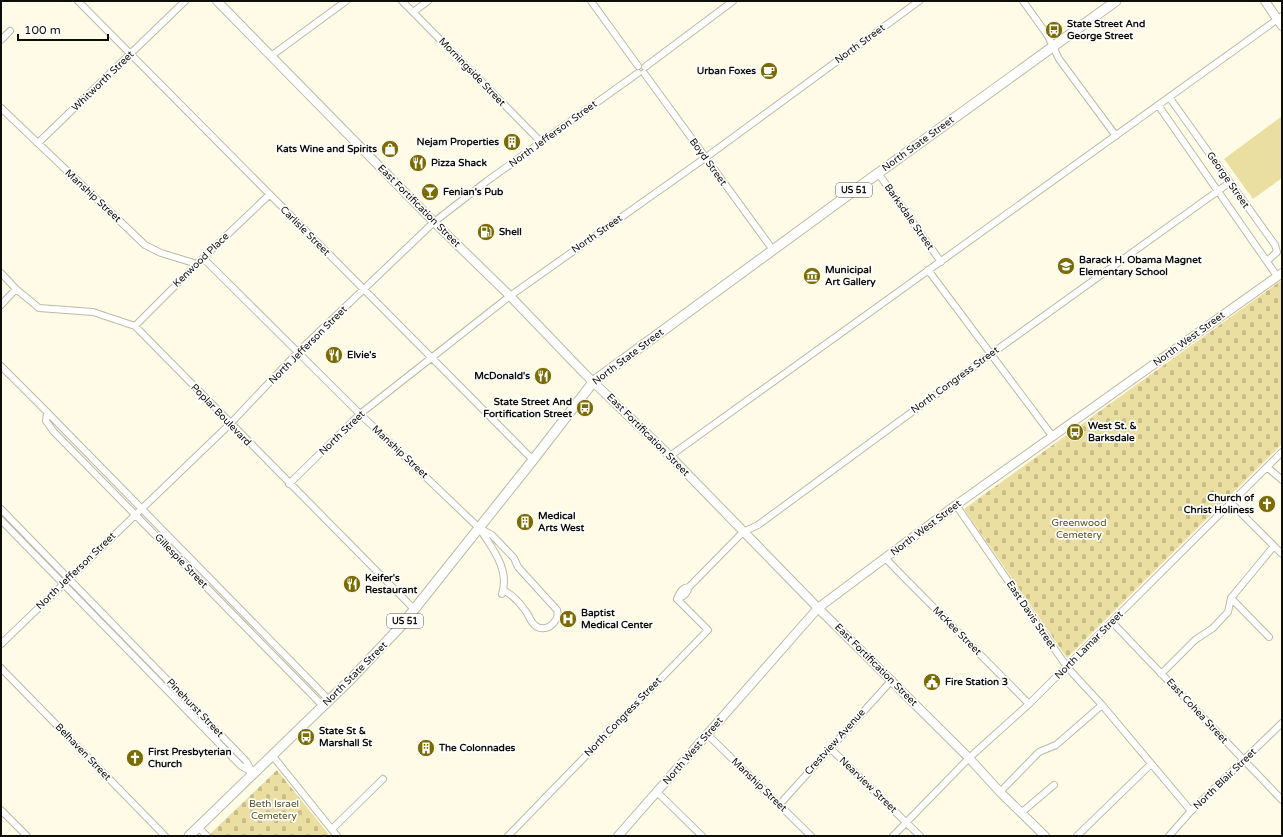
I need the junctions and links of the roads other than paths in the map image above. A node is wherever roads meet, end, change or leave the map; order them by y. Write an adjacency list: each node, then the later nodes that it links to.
1 (78, 1): 18 (street, Carlisle Street)
2 (185, 1): 18 (street, Whitworth Street)
3 (217, 1): 19 (street, East Fortification Street)
4 (346, 1): 19 (street)
5 (402, 1): 13 (street, Morningside Street)
6 (428, 1): 13 (street)
7 (591, 1): 20 (street, Boyd Street)
8 (733, 1): 20 (street, North Jefferson Street)
9 (919, 1): 27 (street, North Street)
10 (1023, 1): 17 (street)
11 (1116, 1): 17 (main road, North State Street / US 51)
12 (1265, 1): 14 (street)
13 (413, 12): 25 (street, Morningside Street)
14 (1280, 21): 21 (street)
15 (10, 31): 16 (street)
16 (1, 40)
17 (1053, 46): 24 (street); 28 (main road, North State Street / US 51)
18 (131, 54): 26 (street, Whitworth Street); 31 (street, Carlisle Street)
19 (271, 56): 32 (street, East Fortification Street)
20 (641, 70): 25 (street, North Jefferson Street); 27 (street, Boyd Street)
21 (1169, 97): 22 (street); 29 (street, George Street)
22 (1158, 106): 24 (street); 30 (street, George Street)
23 (1, 108): 26 (street, Manship Street)
24 (1116, 136): 36 (street)
25 (541, 142): 32 (street, North Jefferson Street)
26 (38, 143): 37 (street, Manship Street)
27 (705, 158): 33 (street, Boyd Street); 43 (street, North Street)
28 (878, 173): 33 (main road, North State Street / US 51); 36 (street, Barksdale Street)
29 (1229, 183): 30 (street, North Congress Street); 35 (street, George Street)
30 (1217, 191): 35 (street, George Street); 47 (street, North Congress Street)
31 (269, 195): 34 (street, Kenwood Place); 42 (street, Carlisle Street)
32 (434, 222): 42 (street, North Jefferson Street); 43 (street, East Fortification Street)
33 (773, 250): 50 (main road, North State Street / US 51)
34 (203, 258): 37 (street, Kenwood Place); 46 (street, Manship Street)
35 (1267, 261): 40 (street, George Street)
36 (941, 262): 38 (street)
37 (197, 264): 45 (street, Kenwood Place)
38 (928, 270): 47 (street); 56 (street)
39 (1, 273): 41 (street, Poplar Boulevard)
40 (1280, 275): 54 (street, North West Street)
41 (16, 289): 44 (street); 45 (street, Poplar Boulevard)
42 (363, 290): 46 (street, North Jefferson Street); 48 (street, Carlisle Street)
43 (510, 296): 48 (street, North Street); 50 (street, East Fortification Street)
44 (1, 305)
45 (135, 326): 53 (street, Poplar Boulevard)
46 (298, 352): 52 (street, Manship Street); 53 (street, North Jefferson Street)
47 (991, 354): 54 (street); 69 (street, North Congress Street)
48 (430, 358): 52 (street, North Street); 57 (street, Carlisle Street)
49 (1, 366): 51 (street, Gillespie Street)
50 (594, 381): 56 (street, East Fortification Street); 57 (main road, North State Street / US 51)
51 (48, 412): 63 (street, Gillespie Street); 65 (street, Gillespie Street)
52 (360, 414): 60 (street, North Street); 68 (street, Manship Street)
53 (230, 424): 60 (street, Poplar Boulevard); 63 (street, North Jefferson Street)
54 (1053, 437): 62 (street, North West Street)
55 (1282, 452): 58 (street, North Lamar Street)
56 (670, 456): 69 (street, East Fortification Street)
57 (533, 460): 68 (main road, North State Street / US 51)
58 (1267, 467): 59 (street); 61 (street, North Lamar Street)
59 (1282, 480)
60 (289, 484): 78 (street, Poplar Boulevard)
61 (1231, 503): 71 (street); 81 (street, North Lamar Street)
62 (956, 505): 73 (street, North West Street); 86 (street, East Davis Street)
63 (142, 508): 65 (street, North Jefferson Street); 90 (street, Gillespie Street)
64 (1, 509): 67 (street, Pinehurst Street)
65 (135, 514): 74 (street, North Jefferson Street); 90 (street, Gillespie Street)
66 (1, 520): 70 (street, Pinehurst Street)
67 (20, 528): 70 (street); 74 (street, Pinehurst Street)
68 (479, 528): 68 (street, Manship Street); 78 (main road, North State Street / US 51)
69 (743, 532): 77 (street, East Fortification Street); 119 (street, North Congress Street)
70 (14, 534): 75 (street, Pinehurst Street)
71 (1274, 546): 72 (street); 76 (street)
72 (1282, 554)
73 (885, 558): 77 (street, North West Street); 91 (street, McKee Street)
74 (70, 578): 75 (street, North Jefferson Street); 79 (street, Pinehurst Street)
75 (63, 585): 80 (street, Pinehurst Street); 83 (street, North Jefferson Street)
76 (1231, 598): 82 (street); 88 (street)
77 (818, 608): 89 (street, East Fortification Street); 94 (street, North West Street)
78 (414, 609): 90 (main road, North State Street / US 51)
79 (102, 612): 80 (street); 84 (street, Pinehurst Street)
80 (96, 618): 85 (street, Pinehurst Street)
81 (1112, 622): 86 (street, North Lamar Street); 88 (street, East Cohea Street)
82 (1269, 636)
83 (1, 644)
84 (137, 648): 85 (street); 100 (street, Pinehurst Street)
85 (131, 654): 100 (street, Pinehurst Street)
86 (1067, 667): 91 (street, North Lamar Street); 92 (street, East Davis Street)
87 (1, 668): 115 (street, Belhaven Street)
88 (1161, 674): 98 (street, East Cohea Street)
89 (892, 680): 95 (street, Crestview Avenue); 97 (street, East Fortification Street)
90 (326, 703): 96 (main road, North State Street / US 51)
91 (1029, 704): 97 (street, North Lamar Street)
92 (1102, 704): 99 (street, East Davis Street); 104 (street)
93 (1282, 723): 98 (street, North Blair Street)
94 (708, 735): 103 (street, North West Street); 106 (street, Manship Street)
95 (830, 748): 106 (street, Crestview Avenue); 110 (street, Nearview Street)
96 (272, 755): 100 (main road, North State Street / US 51); 112 (street)
97 (969, 758): 104 (street, East Fortification Street); 110 (street, North Lamar Street)
98 (1243, 761): 105 (street, East Cohea Street); 108 (street, North Blair Street)
99 (1151, 764): 108 (street, East Davis Street); 126 (street)
100 (254, 773): 111 (main road, North State Street / US 51)
101 (383, 779): 112 (street)
102 (1054, 785): 109 (street)
103 (657, 792): 120 (street, North West Street); 121 (street)
104 (1000, 792): 109 (street, East Fortification Street)
105 (1282, 800)
106 (779, 805): 122 (street, Manship Street)
107 (1, 810): 114 (street)
108 (1191, 811): 113 (street, North Blair Street)
109 (1022, 812): 125 (street, East Fortification Street)
110 (906, 822): 123 (street, North Lamar Street); 124 (street, Nearview Street)
111 (198, 827): 116 (main road, North State Street / US 51); 117 (street)
112 (332, 829): 118 (street)
113 (1174, 831): 127 (street, North Blair Street); 128 (street)
114 (27, 836)
115 (165, 836)
116 (189, 836)
117 (207, 836)
118 (337, 836)
119 (508, 836)
120 (618, 836)
121 (702, 836)
122 (811, 836)
123 (893, 836)
124 (920, 836)
125 (1045, 836)
126 (1077, 836)
127 (1169, 836)
128 (1180, 836)

